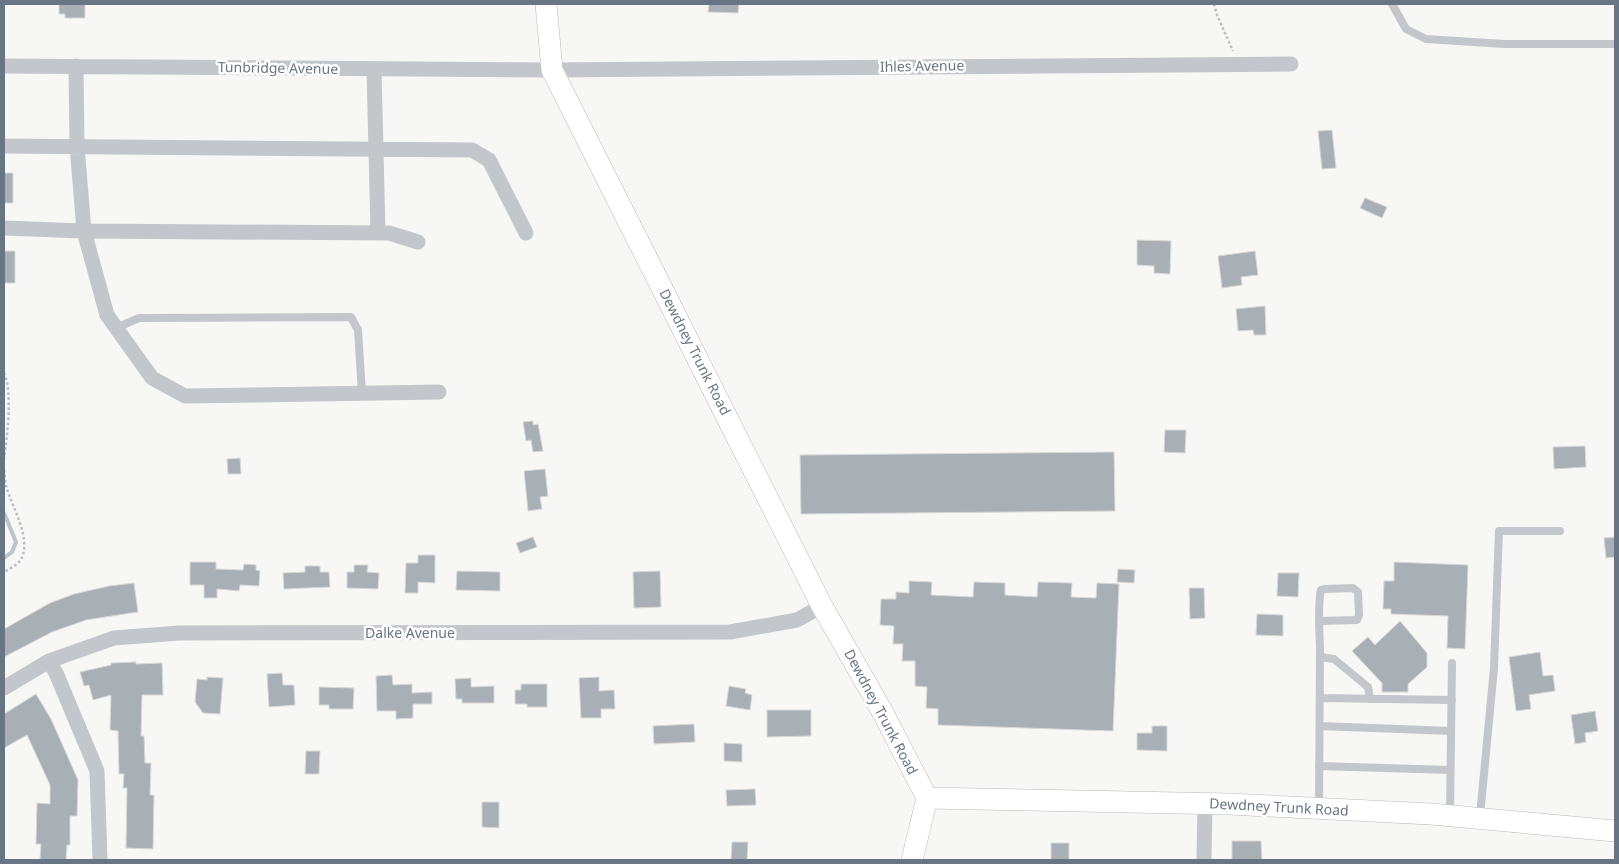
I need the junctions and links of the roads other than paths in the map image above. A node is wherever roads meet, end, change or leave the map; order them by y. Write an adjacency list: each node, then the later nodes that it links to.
1 (546, 4): 8 (main road, Dewdney Trunk Road)
2 (1392, 4): 3 (lane)
3 (1615, 44)
4 (1292, 64): 8 (street, Ihles Avenue)
5 (4, 66): 6 (street, Tunbridge Avenue)
6 (76, 66): 7 (street, Tunbridge Avenue); 10 (street)
7 (374, 69): 8 (street, Tunbridge Avenue); 11 (street)
8 (552, 70): 21 (main road, Dewdney Trunk Road)
9 (4, 146): 10 (street)
10 (77, 146): 11 (street); 13 (street)
11 (376, 149): 14 (street); 15 (street)
12 (5, 228): 13 (street)
13 (84, 231): 14 (street); 17 (street)
14 (378, 233): 16 (street)
15 (526, 233)
16 (418, 242)
17 (116, 328): 19 (street); 19 (lane)
18 (439, 392): 19 (street)
19 (362, 393)
20 (1560, 531): 38 (lane)
21 (822, 606): 24 (street, Dalke Avenue); 34 (main road, Dewdney Trunk Road)
22 (1320, 621): 22 (lane); 23 (lane)
23 (1320, 657): 27 (lane); 28 (lane)
24 (49, 661): 26 (street, Dalke Avenue); 40 (street)
25 (1452, 663): 29 (lane)
26 (4, 688)
27 (1320, 698): 28 (lane); 30 (lane)
28 (1370, 699): 29 (lane)
29 (1452, 700): 31 (lane)
30 (1320, 726): 31 (lane); 32 (lane)
31 (1451, 732): 33 (lane)
32 (1320, 766): 33 (lane); 36 (lane)
33 (1450, 770): 37 (lane)
34 (927, 798): 35 (main road, Dewdney Trunk Road); 41 (main road)
35 (1205, 803): 36 (main road, Dewdney Trunk Road); 42 (street)
36 (1319, 808): 37 (main road, Dewdney Trunk Road)
37 (1450, 816): 38 (main road, Dewdney Trunk Road)
38 (1480, 818): 39 (main road, Dewdney Trunk Road)
39 (1615, 831)
40 (100, 860)
41 (912, 860)
42 (1204, 860)

